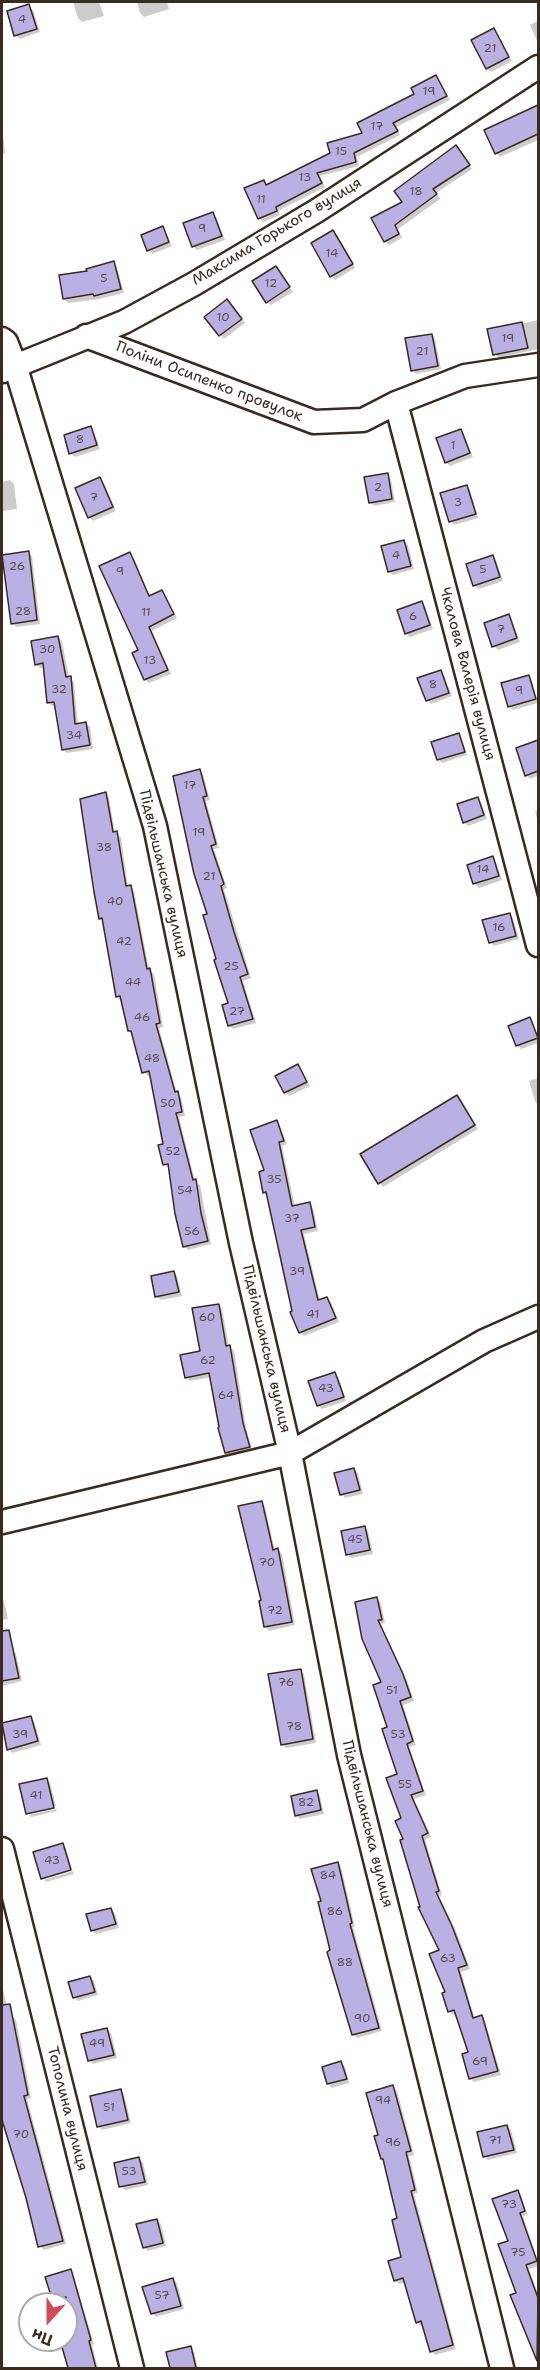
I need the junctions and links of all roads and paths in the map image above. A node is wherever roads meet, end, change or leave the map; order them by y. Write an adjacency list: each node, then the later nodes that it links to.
1 (538, 67): 2 (street, Максима Горького вулиця)
2 (86, 336): 5 (street, Максима Горького вулиця); 6 (street, Поліни Осипенко провулок)
3 (2, 339): 5 (street, Підвільшанська вулиця)
4 (538, 365): 6 (street, Поліни Осипенко провулок)
5 (8, 368): 9 (street, Підвільшанська вулиця)
6 (396, 403): 7 (street, Чкалова Валерія вулиця)
7 (538, 945)
8 (538, 1317): 9 (street)
9 (290, 1453): 10 (street); 13 (street, Підвільшанська вулиця)
10 (2, 1522)
11 (2, 1849): 12 (street, Тополина вулиця)
12 (132, 2368)
13 (502, 2368)

